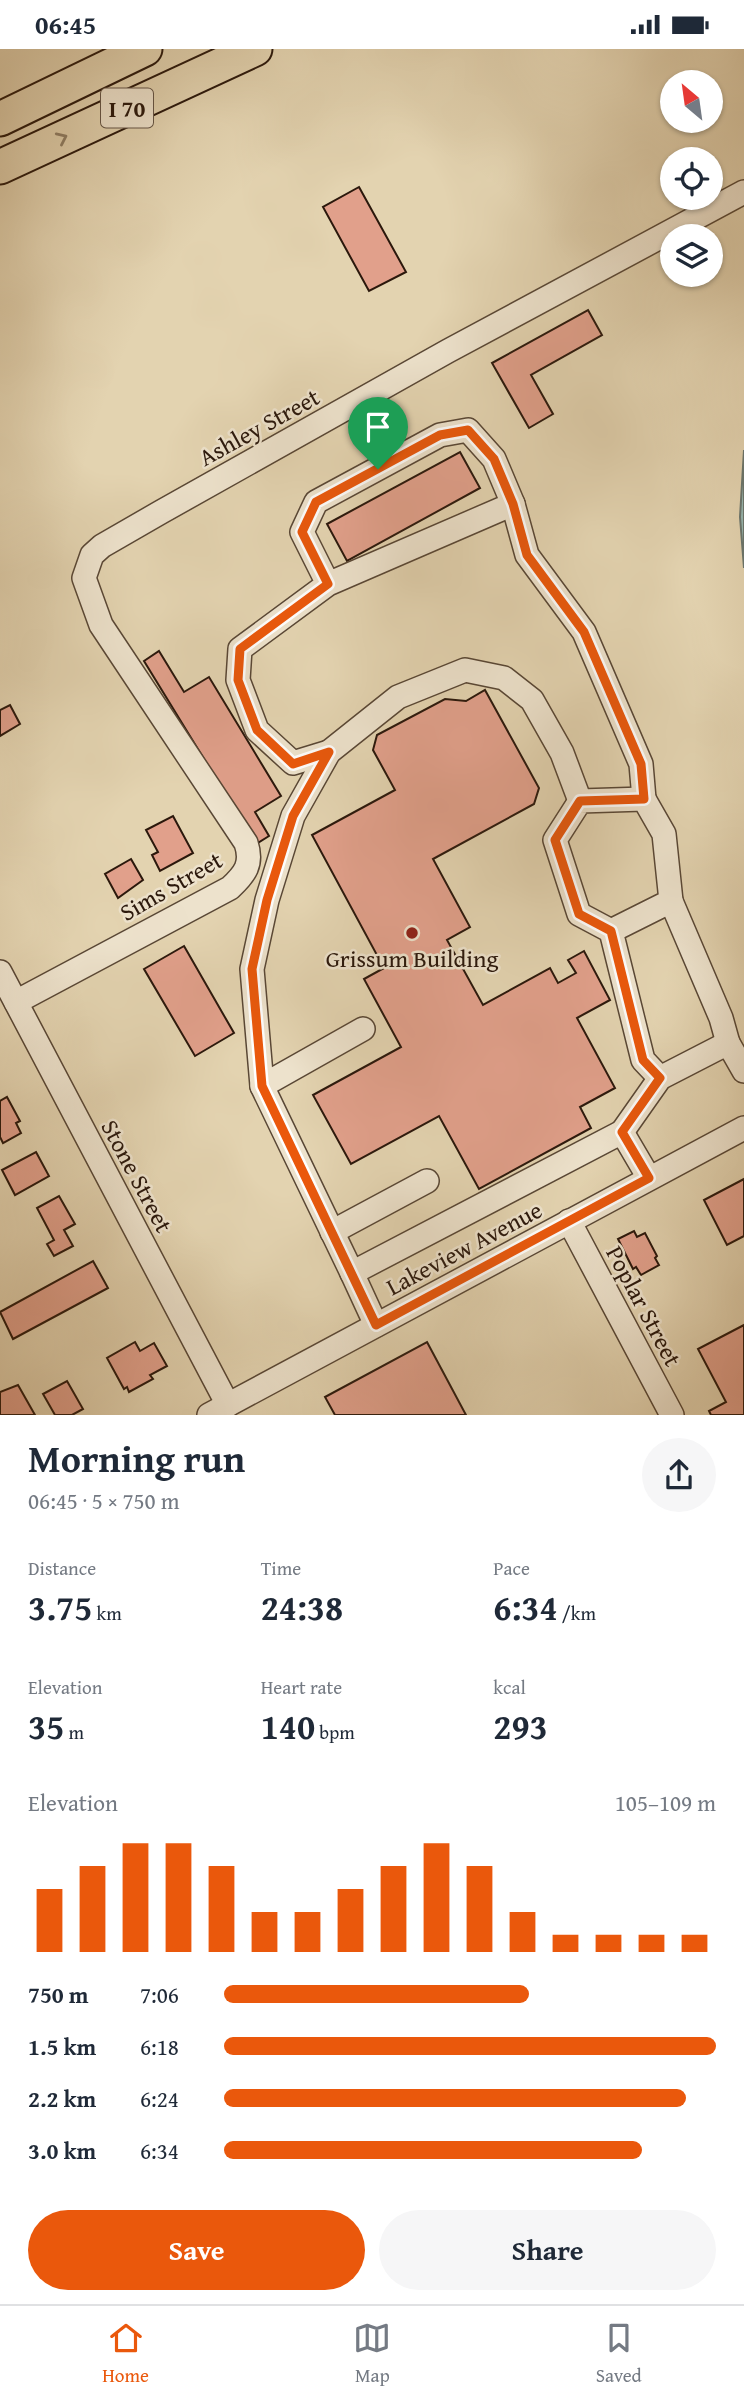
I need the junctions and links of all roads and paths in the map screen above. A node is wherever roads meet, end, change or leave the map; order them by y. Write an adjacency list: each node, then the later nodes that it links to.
1 (145, 49): 3 (highway, I 70)
2 (255, 49): 4 (highway, I 70, one-way to 2)
3 (0, 119)
4 (0, 167)
5 (744, 192): 9 (street, Ashley Street)
6 (513, 504): 7 (street); 7 (street); 10 (street)
7 (328, 584): 8 (street)
8 (329, 752): 11 (street); 20 (street)
9 (195, 768): 15 (street, Sims Street)
10 (644, 799): 11 (street); 12 (street)
11 (580, 801): 13 (street)
12 (671, 901): 13 (street); 17 (street)
13 (611, 931): 19 (street)
14 (0, 972): 15 (street, Stone Street)
15 (16, 1002): 29 (street, Stone Street)
16 (363, 1029): 20 (street)
17 (728, 1043): 18 (street); 19 (street)
18 (744, 1071)
19 (660, 1078): 22 (street)
20 (262, 1086): 26 (street)
21 (744, 1128): 23 (street, Lakeview Avenue)
22 (622, 1132): 23 (street); 27 (street)
23 (649, 1178): 25 (street, Lakeview Avenue)
24 (427, 1181): 26 (street)
25 (569, 1221): 28 (street, Lakeview Avenue); 30 (street, Poplar Street)
26 (332, 1232): 27 (street)
27 (352, 1273): 28 (street)
28 (376, 1325): 29 (street, Lakeview Avenue)
29 (218, 1410)
30 (672, 1415)

